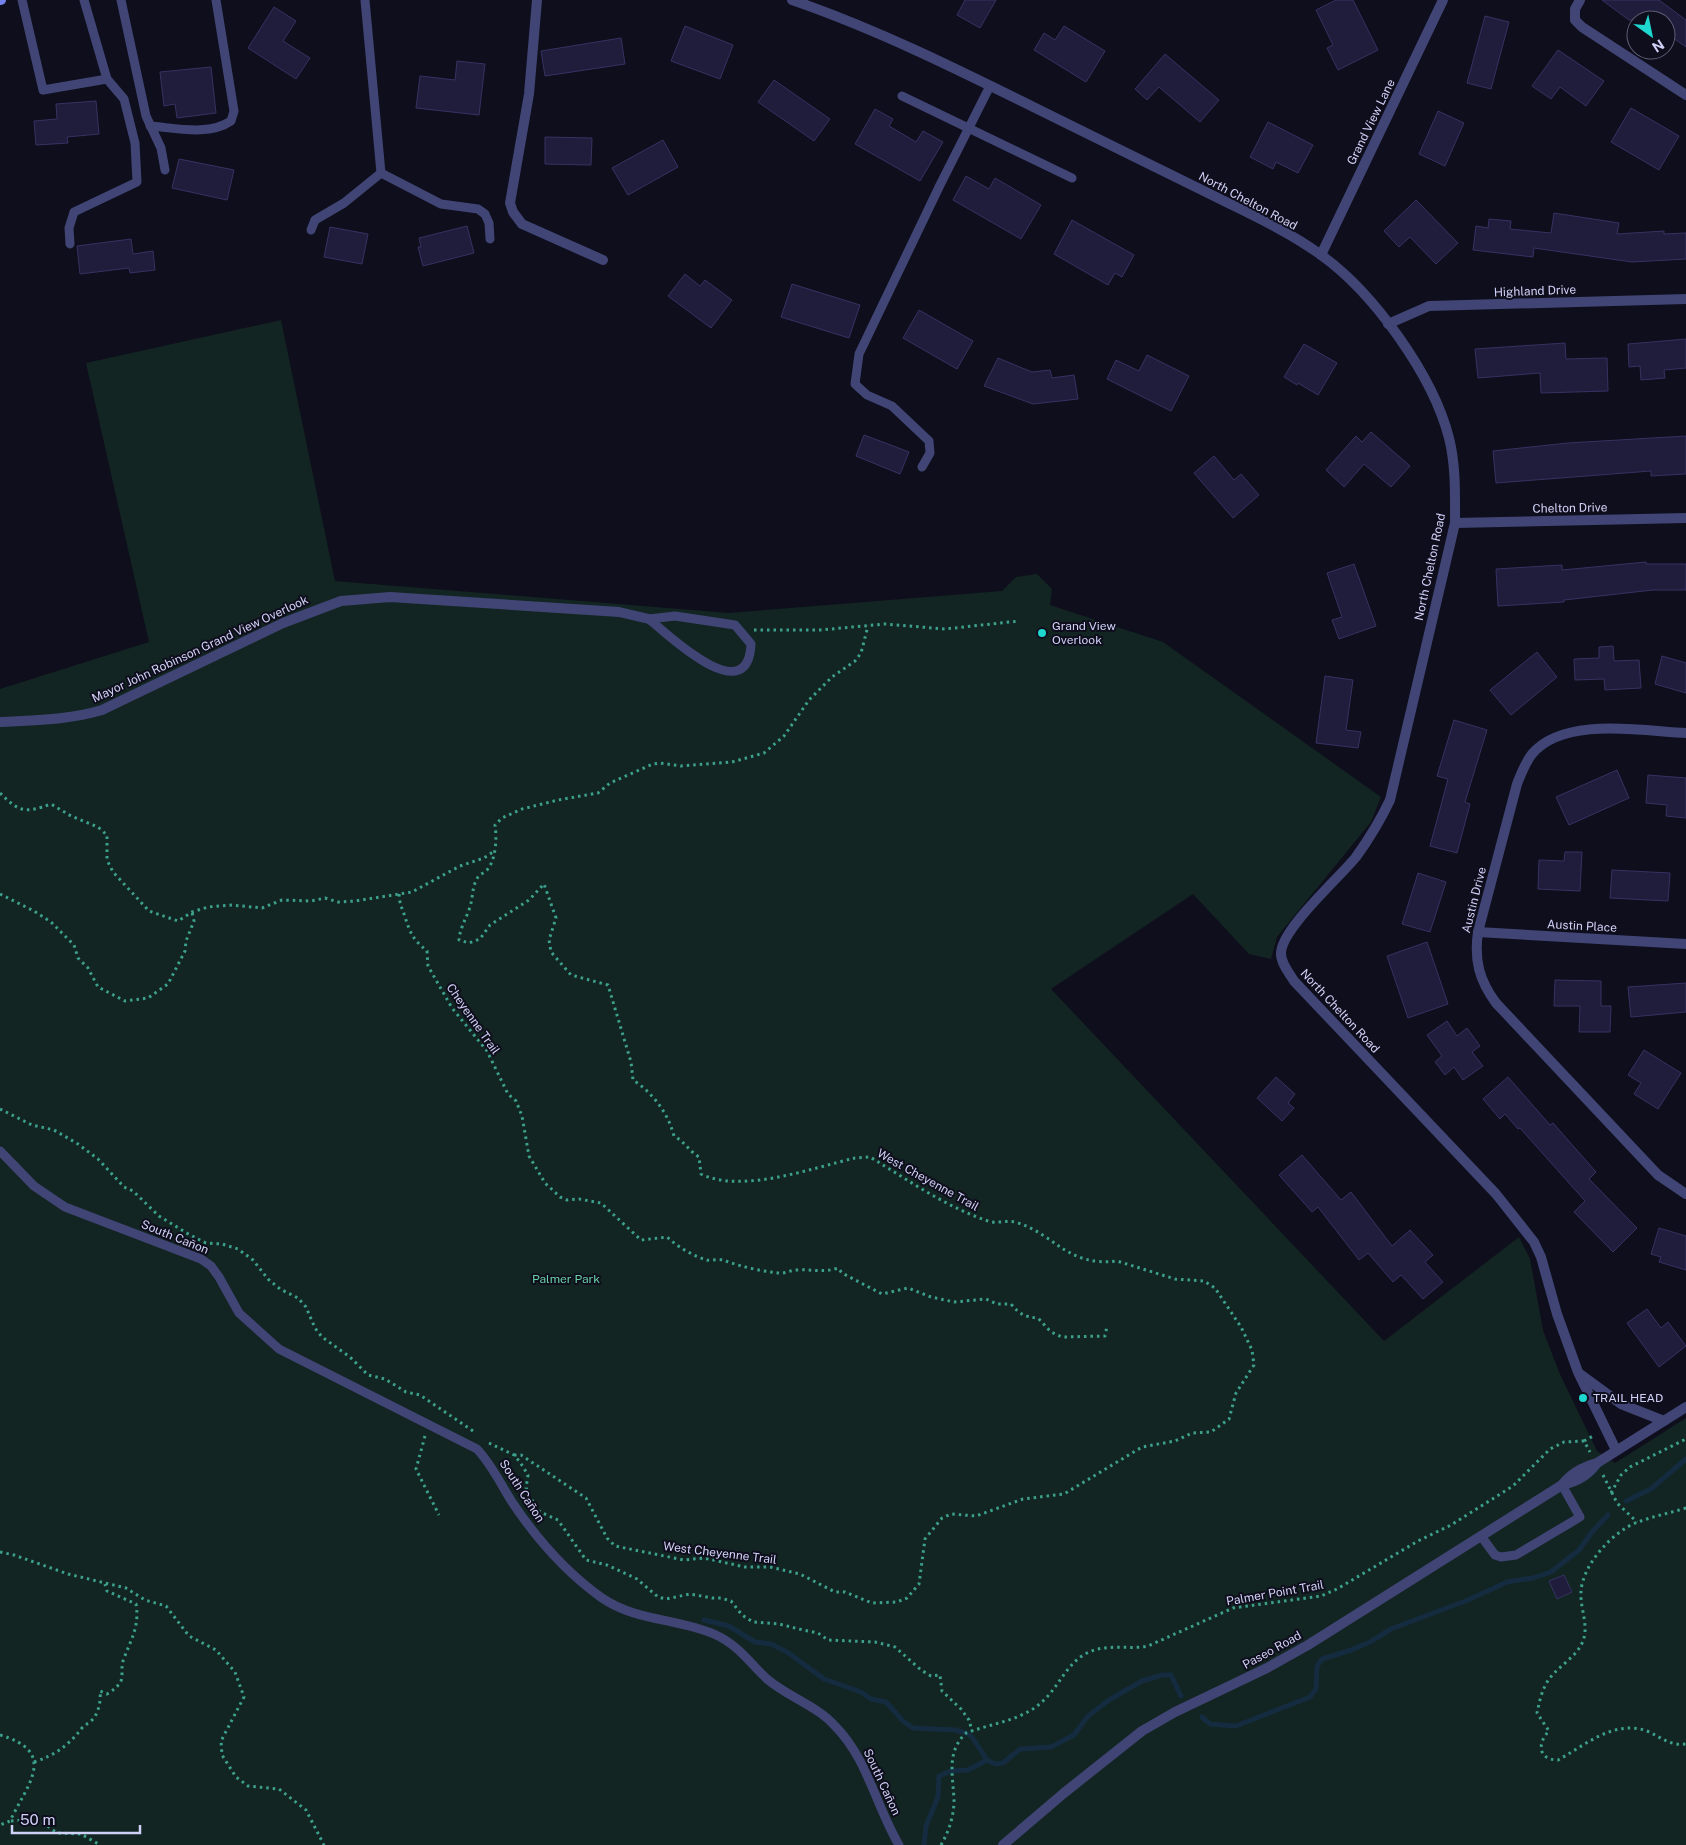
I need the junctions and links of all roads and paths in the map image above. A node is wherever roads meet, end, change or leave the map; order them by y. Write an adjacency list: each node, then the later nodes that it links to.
1 (22, 0): 10 (lane)
2 (84, 0): 10 (lane)
3 (121, 0): 14 (lane)
4 (216, 0): 14 (lane)
5 (366, 0): 17 (lane)
6 (537, 0): 23 (street)
7 (792, 0): 11 (street, North Chelton Road)
8 (1443, 0): 22 (street, Grand View Lane)
9 (1580, 0): 12 (street)
10 (107, 79): 21 (lane)
11 (990, 86): 15 (lane); 22 (street, North Chelton Road)
12 (1686, 95)
13 (902, 96): 15 (lane)
14 (150, 126): 16 (lane)
15 (968, 129): 18 (lane); 26 (lane)
16 (165, 170)
17 (381, 173): 19 (lane); 20 (lane)
18 (1072, 178)
19 (311, 230)
20 (490, 239)
21 (70, 244)
22 (1321, 255): 25 (street, North Chelton Road)
23 (603, 260)
24 (1686, 299): 25 (street, Highland Drive)
25 (1388, 324): 28 (street, North Chelton Road)
26 (922, 467)
27 (1686, 518): 28 (street, Chelton Drive)
28 (1455, 523): 46 (street, North Chelton Road)
29 (649, 618): 32 (lane); 32 (lane); 33 (street, Mayor John Robinson Grand View Overlook)
30 (1019, 621): 31 (path)
31 (868, 626): 32 (path); 36 (path)
32 (744, 633)
33 (0, 722)
34 (1686, 733): 40 (street, Austin Drive)
35 (0, 793): 39 (path)
36 (494, 852): 38 (path); 61 (path, West Cheyenne Trail)
37 (0, 894): 39 (path)
38 (399, 894): 39 (path); 45 (path, Cheyenne Trail)
39 (192, 912)
40 (1478, 932): 41 (street, Austin Place); 44 (street, Austin Drive)
41 (1686, 944)
42 (0, 1109): 47 (path)
43 (0, 1152): 69 (lane, South Cañon)
44 (1686, 1194)
45 (1107, 1326)
46 (1578, 1372): 49 (street); 51 (street, North Chelton Road)
47 (434, 1404)
48 (1686, 1407): 49 (street, Paseo Road)
49 (1664, 1421): 51 (street, Paseo Road)
50 (1686, 1439): 57 (path)
51 (1616, 1450): 53 (street, Paseo Road)
52 (418, 1457): 56 (path)
53 (1597, 1463): 54 (street, Paseo Road); 61 (path, Palmer Point Trail)
54 (1562, 1485): 58 (street, Paseo Road); 58 (lane)
55 (1686, 1508): 57 (path)
56 (439, 1515)
57 (1637, 1522): 63 (path)
58 (1481, 1536): 71 (street, Paseo Road)
59 (0, 1552): 60 (path)
60 (105, 1584): 64 (path); 68 (path)
61 (972, 1731): 70 (path)
62 (0, 1735): 64 (path)
63 (1686, 1744)
64 (34, 1762): 65 (path)
65 (10, 1821): 66 (path); 67 (path)
66 (0, 1825)
67 (100, 1845)
68 (324, 1845)
69 (899, 1845)
70 (941, 1845)
71 (1003, 1845)

